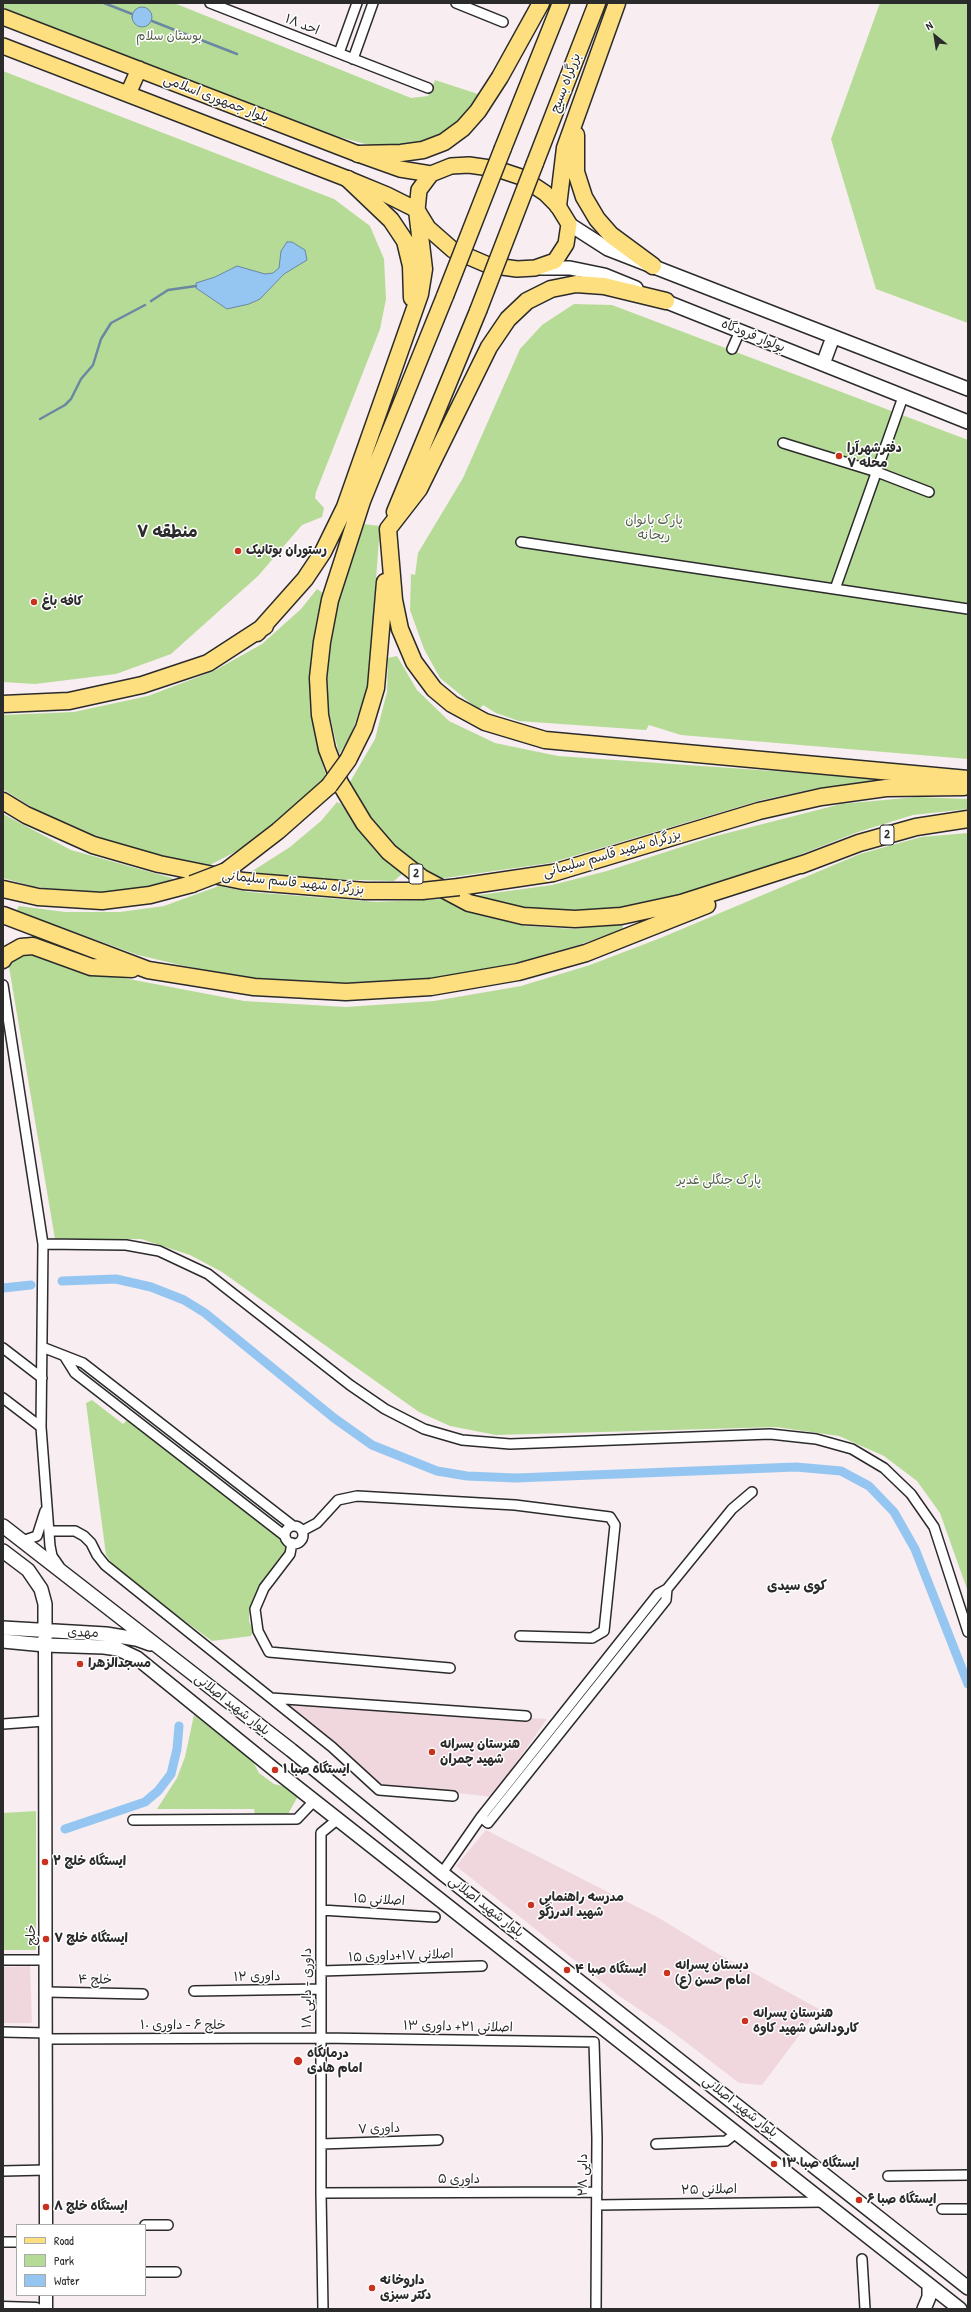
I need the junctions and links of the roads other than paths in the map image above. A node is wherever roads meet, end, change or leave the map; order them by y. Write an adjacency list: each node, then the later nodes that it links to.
1 (210, 3): 12 (street, احد ۱۸)
2 (357, 3): 12 (street)
3 (373, 3): 13 (street)
4 (456, 3): 10 (street)
5 (541, 3): 18 (highway)
6 (561, 3): 38 (highway, bridge)
7 (597, 3): 39 (highway, بزرگراه بسیج, bridge)
8 (617, 3): 17 (highway)
9 (3, 17): 14 (main road, بلوار جمهوری اسلامی)
10 (503, 22)
11 (3, 46): 16 (main road, بلوار جمهوری اسلامی)
12 (339, 53): 13 (street, احد ۱۸)
13 (353, 59): 15 (street, احد ۱۸)
14 (139, 69): 16 (main road); 18 (main road, بلوار جمهوری اسلامی)
15 (428, 88)
16 (128, 94): 20 (main road, بلوار جمهوری اسلامی)
17 (576, 118): 21 (highway); 24 (highway)
18 (358, 154): 19 (main road, بلوار جمهوری اسلامی)
19 (431, 174): 21 (main road); 22 (main road)
20 (348, 179): 22 (main road, بلوار جمهوری اسلامی); 27 (highway)
21 (558, 206): 23 (main road)
22 (417, 210): 25 (main road); 27 (highway)
23 (569, 224): 24 (main road); 25 (main road)
24 (653, 266): 29 (main road)
25 (535, 268): 26 (main road, بولوار فرودگاه)
26 (666, 302): 28 (main road, بولوار فرودگاه); 39 (highway)
27 (410, 321): 43 (highway)
28 (740, 331): 30 (street); 31 (main road, بولوار فرودگاه)
29 (833, 337): 31 (main road); 32 (main road)
30 (732, 349)
31 (823, 364): 33 (main road, بولوار فرودگاه)
32 (968, 389)
33 (903, 397): 34 (main road, بولوار فرودگاه); 36 (street)
34 (968, 422)
35 (782, 443): 36 (street)
36 (877, 472): 37 (street); 41 (street)
37 (929, 492)
38 (362, 501): 43 (highway); 49 (highway, 2)
39 (388, 529): 45 (highway); 50 (highway, bridge)
40 (521, 542): 41 (street)
41 (835, 589): 42 (street)
42 (968, 609)
43 (257, 633): 44 (highway)
44 (3, 704)
45 (968, 779)
46 (968, 787): 47 (highway, بزرگراه شهید قاسم سلیمانی / 2, bridge)
47 (3, 800)
48 (968, 819): 49 (highway, 2)
49 (809, 862): 53 (highway)
50 (3, 889)
51 (3, 915): 53 (highway)
52 (3, 960): 53 (highway)
53 (148, 970)
54 (3, 985): 55 (street)
55 (43, 1244): 56 (street); 83 (street)
56 (42, 1347): 58 (street); 60 (street)
57 (3, 1348): 60 (street)
58 (64, 1357): 59 (street); 61 (street)
59 (101, 1376): 61 (street); 62 (street)
60 (42, 1378): 65 (street)
61 (94, 1386): 64 (street)
62 (126, 1396): 64 (street); 66 (street)
63 (3, 1398): 65 (street)
64 (119, 1406): 67 (street)
65 (41, 1427): 71 (street)
66 (174, 1434): 67 (street); 68 (street)
67 (166, 1443): 70 (street)
68 (238, 1483): 70 (street); 73 (street)
69 (752, 1492): 98 (street)
70 (231, 1493): 76 (street)
71 (46, 1508): 74 (street); 77 (street)
72 (3, 1526): 77 (main road, بلوار شهید اصلانی)
73 (293, 1526): 75 (street); 76 (street)
74 (50, 1531): 80 (street); 90 (street)
75 (302, 1531): 78 (street); 84 (street)
76 (286, 1536): 78 (street)
77 (22, 1541): 80 (main road, بلوار شهید اصلانی)
78 (292, 1543): 89 (street)
79 (3, 1551): 82 (main road)
80 (63, 1572): 87 (main road, بلوار شهید اصلانی)
81 (3, 1628): 82 (main road, مهدی)
82 (46, 1632): 86 (main road); 87 (main road, مهدی)
83 (968, 1632)
84 (520, 1636)
85 (3, 1641): 86 (main road, مهدی)
86 (45, 1645): 88 (main road, مهدی); 92 (street, خلج)
87 (160, 1648): 98 (main road, بلوار شهید اصلانی)
88 (137, 1658): 95 (main road, بلوار شهید اصلانی)
89 (450, 1668)
90 (271, 1698): 91 (street); 94 (street)
91 (526, 1716)
92 (45, 1721): 93 (street); 102 (street, خلج)
93 (3, 1724)
94 (453, 1796)
95 (314, 1801): 96 (main road, بلوار شهید اصلانی); 97 (street)
96 (338, 1819): 99 (street, داوری - دایی ۱۸); 114 (main road, بلوار شهید اصلانی)
97 (133, 1820)
98 (442, 1872): 113 (main road, بلوار شهید اصلانی)
99 (321, 1910): 100 (street, اصلانی ۱۵); 104 (street, داوری - دایی ۱۸)
100 (435, 1916)
101 (3, 1960): 102 (street)
102 (46, 1960): 107 (street, خلج)
103 (482, 1966): 104 (street, اصلانی ۱۷+داوری ۱۵)
104 (321, 1971): 105 (street, داوری - دایی ۱۸)
105 (321, 1989): 106 (street, داوری ۱۲); 111 (street, داوری - دایی ۱۸)
106 (194, 1991)
107 (46, 1992): 108 (street, خلج ۴); 110 (street, خلج)
108 (143, 1994)
109 (3, 2032): 110 (street, خلج ۶ - داوری ۱۰)
110 (46, 2036): 111 (street, خلج ۶ - داوری ۱۰); 118 (street, خلج)
111 (321, 2038): 112 (street, اصلانی ۲۱+ داوری ۱۳); 116 (street, داوری - دایی ۱۸)
112 (594, 2042): 122 (street, دایی ۲۸)
113 (749, 2115): 114 (main road); 137 (main road, بلوار شهید اصلانی)
114 (736, 2133): 117 (street); 124 (main road, بلوار شهید اصلانی)
115 (438, 2140): 116 (street, داوری ۷)
116 (321, 2144): 123 (street, داوری - دایی ۱۸)
117 (656, 2144)
118 (46, 2170): 119 (street); 128 (street, خلج)
119 (3, 2171)
120 (968, 2175): 121 (street)
121 (888, 2176)
122 (597, 2192): 123 (street, داوری ۵); 125 (street, دایی ۲۸)
123 (321, 2193): 142 (street, داوری - دایی ۱۸)
124 (823, 2202): 125 (street, اصلانی ۲۵); 136 (main road, بلوار شهید اصلانی)
125 (597, 2205): 143 (street, دایی ۲۸)
126 (942, 2209): 127 (street)
127 (968, 2209)
128 (46, 2224)
129 (146, 2225): 130 (street)
130 (168, 2225)
131 (3, 2242): 132 (street)
132 (16, 2242)
133 (862, 2259): 144 (street)
134 (146, 2272): 135 (street)
135 (176, 2272)
136 (929, 2286): 145 (main road); 146 (main road, بلوار شهید اصلانی)
137 (968, 2288)
138 (46, 2296): 141 (street)
139 (3, 2308): 140 (street)
140 (36, 2309)
141 (46, 2309)
142 (323, 2309)
143 (596, 2309)
144 (865, 2309)
145 (924, 2309)
146 (960, 2309)

